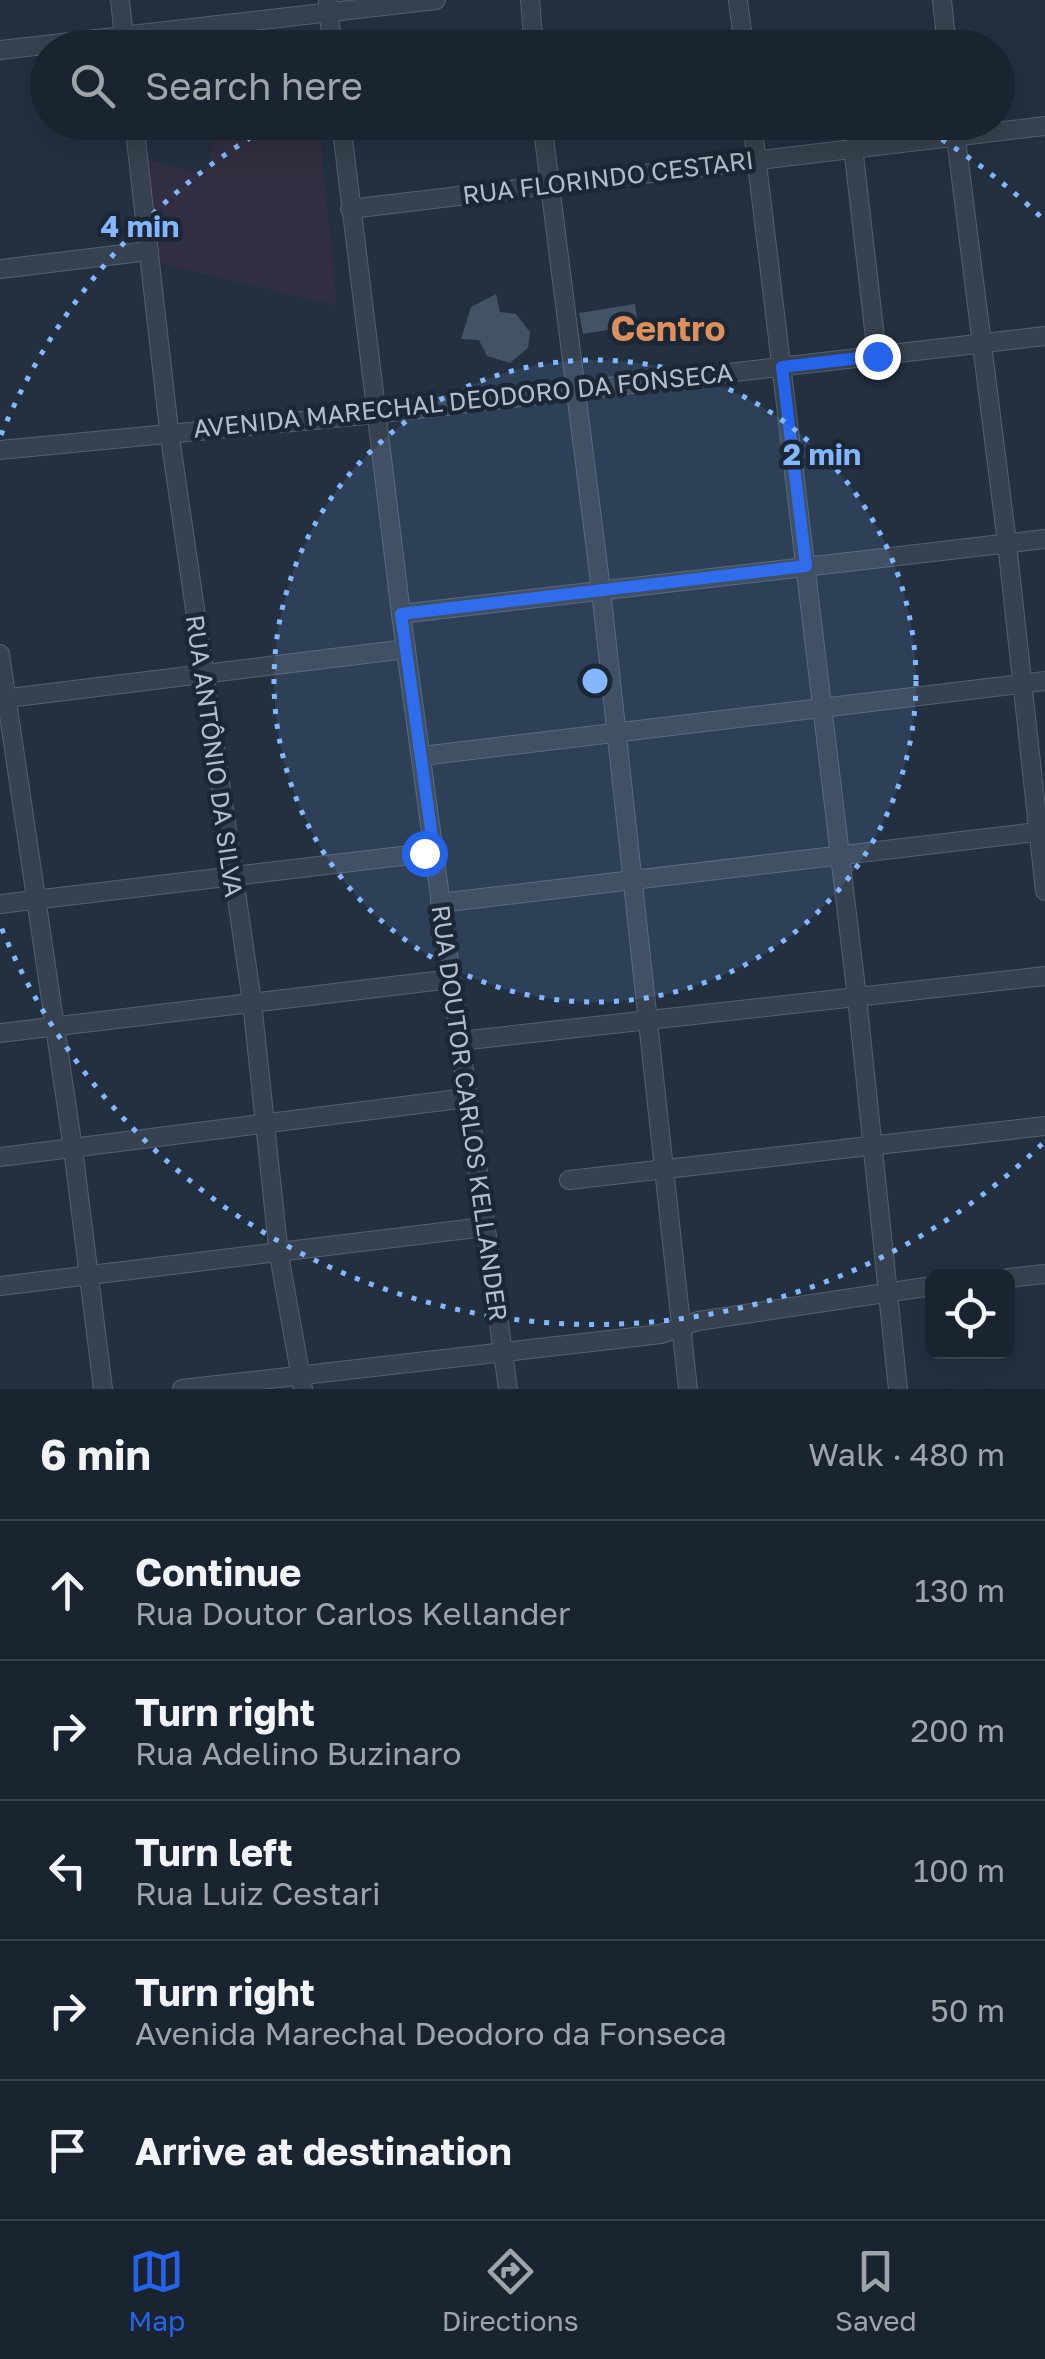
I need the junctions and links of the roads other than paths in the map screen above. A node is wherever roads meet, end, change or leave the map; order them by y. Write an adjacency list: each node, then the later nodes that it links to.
1 (120, 0): 7 (street)
2 (436, 0): 6 (street)
3 (530, 0): 9 (street)
4 (738, 0): 10 (street)
5 (942, 0): 11 (street)
6 (328, 6): 8 (street)
7 (123, 30)
8 (192, 30)
9 (532, 30)
10 (742, 30)
11 (945, 30)
12 (30, 48): 13 (street)
13 (0, 50)
14 (1045, 126): 15 (street, RUA FLORINDO CESTARI)
15 (1015, 127)
16 (136, 140): 26 (street, RUA ANTÔNIO DA SILVA)
17 (342, 140): 25 (street, RUA DOUTOR CARLOS KELLANDER)
18 (544, 140): 24 (street)
19 (754, 140): 23 (street)
20 (893, 140): 22 (street, RUA FLORINDO CESTARI)
21 (955, 140): 29 (street)
22 (854, 147): 23 (street, RUA FLORINDO CESTARI); 30 (street)
23 (756, 159): 24 (street, RUA FLORINDO CESTARI); 31 (street)
24 (548, 184): 25 (street, RUA FLORINDO CESTARI); 32 (street)
25 (350, 209): 33 (street, RUA DOUTOR CARLOS KELLANDER)
26 (149, 251): 27 (street); 34 (street, RUA ANTÔNIO DA SILVA)
27 (0, 269)
28 (1045, 336): 29 (street, AVENIDA MARECHAL DEODORO DA FONSECA)
29 (982, 343): 30 (street, AVENIDA MARECHAL DEODORO DA FONSECA); 37 (street)
30 (877, 356): 31 (street, AVENIDA MARECHAL DEODORO DA FONSECA)
31 (782, 367): 32 (street, AVENIDA MARECHAL DEODORO DA FONSECA); 38 (street)
32 (573, 391): 33 (street, AVENIDA MARECHAL DEODORO DA FONSECA); 39 (street)
33 (374, 414): 34 (street, AVENIDA MARECHAL DEODORO DA FONSECA); 40 (street, RUA DOUTOR CARLOS KELLANDER)
34 (169, 430): 35 (street, AVENIDA MARECHAL DEODORO DA FONSECA); 43 (street, RUA ANTÔNIO DA SILVA)
35 (0, 450)
36 (1045, 538): 37 (street)
37 (1008, 543): 38 (street); 45 (street)
38 (806, 566): 39 (street); 47 (street)
39 (601, 590): 40 (street); 48 (street)
40 (401, 614): 41 (street, RUA DOUTOR CARLOS KELLANDER)
41 (406, 649): 43 (street); 49 (street, RUA DOUTOR CARLOS KELLANDER)
42 (0, 654): 46 (street)
43 (204, 673): 46 (street); 53 (street, RUA ANTÔNIO DA SILVA)
44 (1045, 681): 45 (street)
45 (1023, 684): 47 (street); 50 (street)
46 (3, 698): 56 (street)
47 (823, 708): 48 (street); 52 (street)
48 (616, 733): 49 (street); 54 (street)
49 (422, 756): 51 (street, RUA DOUTOR CARLOS KELLANDER)
50 (1042, 831): 52 (street); 55 (street)
51 (434, 852): 53 (street); 57 (street, RUA DOUTOR CARLOS KELLANDER)
52 (840, 855): 54 (street); 61 (street)
53 (232, 876): 56 (street); 62 (street, RUA ANTÔNIO DA SILVA)
54 (634, 880): 57 (street); 63 (street)
55 (1045, 891)
56 (36, 900): 58 (street); 64 (street)
57 (440, 903): 60 (street, RUA DOUTOR CARLOS KELLANDER)
58 (0, 904)
59 (1045, 976): 61 (street)
60 (451, 979): 62 (street); 66 (street, RUA DOUTOR CARLOS KELLANDER)
61 (857, 997): 63 (street); 70 (street)
62 (252, 1002): 64 (street); 68 (street, RUA ANTÔNIO DA SILVA)
63 (650, 1020): 66 (street); 73 (street)
64 (55, 1027): 65 (street); 71 (street)
65 (0, 1033)
66 (460, 1041): 67 (street, RUA DOUTOR CARLOS KELLANDER)
67 (467, 1098): 68 (street); 75 (street, RUA DOUTOR CARLOS KELLANDER)
68 (267, 1124): 71 (street); 76 (street, RUA ANTÔNIO DA SILVA)
69 (1045, 1126): 70 (street)
70 (874, 1145): 73 (street); 82 (street)
71 (73, 1149): 72 (street); 78 (street)
72 (0, 1157)
73 (665, 1169): 74 (street); 83 (street)
74 (569, 1180)
75 (484, 1227): 76 (street); 84 (street, RUA DOUTOR CARLOS KELLANDER)
76 (279, 1255): 78 (street); 85 (street, RUA ANTÔNIO DA SILVA)
77 (1045, 1274): 79 (street)
78 (89, 1276): 80 (street); 86 (street)
79 (1015, 1277)
80 (0, 1286)
81 (925, 1287): 82 (street)
82 (889, 1291): 83 (street); 90 (street)
83 (681, 1327): 84 (street); 89 (street)
84 (504, 1353): 85 (street); 88 (street, RUA DOUTOR CARLOS KELLANDER)
85 (302, 1382): 87 (street)
86 (103, 1389)
87 (182, 1389)
88 (508, 1389)
89 (688, 1389)
90 (898, 1389)

